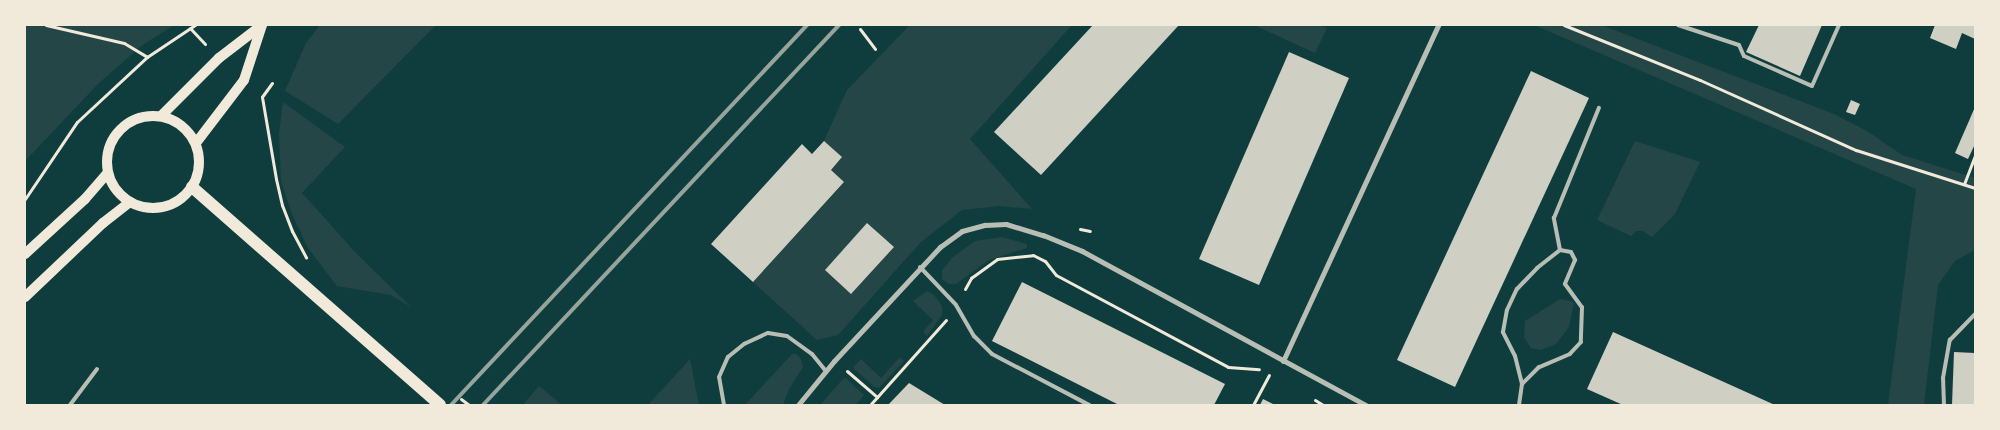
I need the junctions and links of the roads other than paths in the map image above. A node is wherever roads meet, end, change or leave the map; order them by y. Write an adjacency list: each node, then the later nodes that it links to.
1 (262, 25): 6 (main road); 7 (main road)
2 (1438, 25): 16 (street)
3 (1678, 25): 4 (lane)
4 (1839, 25)
5 (1598, 108): 11 (lane)
6 (161, 116): 7 (main road); 8 (main road)
7 (196, 143): 9 (main road)
8 (108, 174): 10 (main road); 12 (main road)
9 (192, 187): 10 (main road); 21 (main road)
10 (130, 202): 14 (main road)
11 (1560, 250): 19 (lane); 19 (lane)
12 (25, 254)
13 (920, 266): 16 (street); 18 (street); 24 (lane)
14 (25, 297)
15 (1975, 314): 27 (lane)
16 (1283, 361): 25 (street)
17 (96, 369): 20 (lane)
18 (826, 371): 22 (lane); 23 (street)
19 (1522, 384): 26 (lane)
20 (70, 405)
21 (440, 405)
22 (724, 405)
23 (798, 405)
24 (1089, 405)
25 (1366, 405)
26 (1519, 405)
27 (1944, 405)

